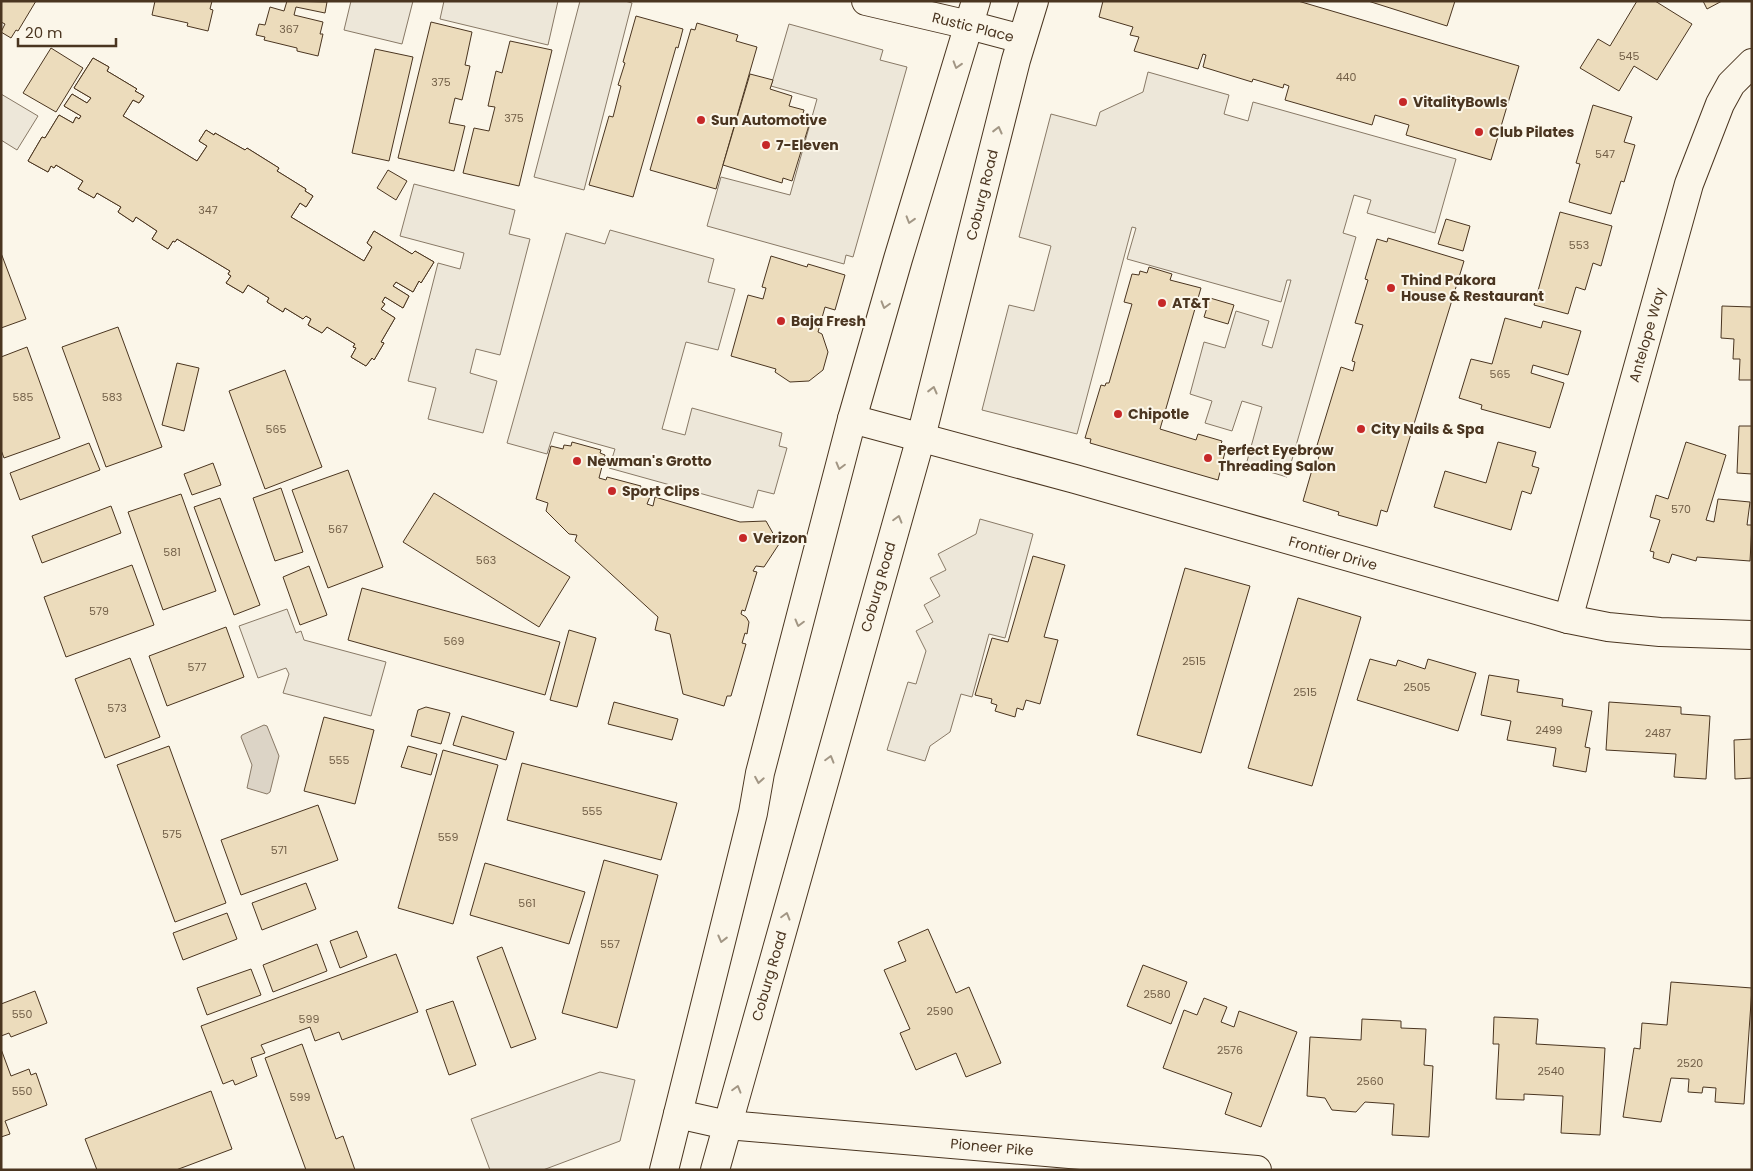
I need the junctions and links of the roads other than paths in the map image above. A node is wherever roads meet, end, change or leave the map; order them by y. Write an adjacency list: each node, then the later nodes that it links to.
1 (866, 1): 3 (main road, Rustic Place)
2 (1034, 1): 4 (main road, Coburg Road)
3 (973, 13): 4 (main road, Rustic Place); 6 (main road, one-way to 6)
4 (1022, 40): 7 (main road, Coburg Road, one-way to 4)
5 (1752, 63): 8 (main road, Antelope Way)
6 (852, 419): 7 (main road, Frontier Drive); 10 (main road, one-way to 10)
7 (921, 437): 8 (main road, Frontier Drive); 11 (main road, Coburg Road, one-way to 7)
8 (1568, 619): 9 (main road, Frontier Drive)
9 (1752, 635)
10 (678, 1114): 11 (main road, Pioneer Pike); 12 (main road)
11 (727, 1124): 13 (main road, Coburg Road); 14 (main road, Pioneer Pike)
12 (664, 1170)
13 (715, 1170)
14 (1257, 1170)

